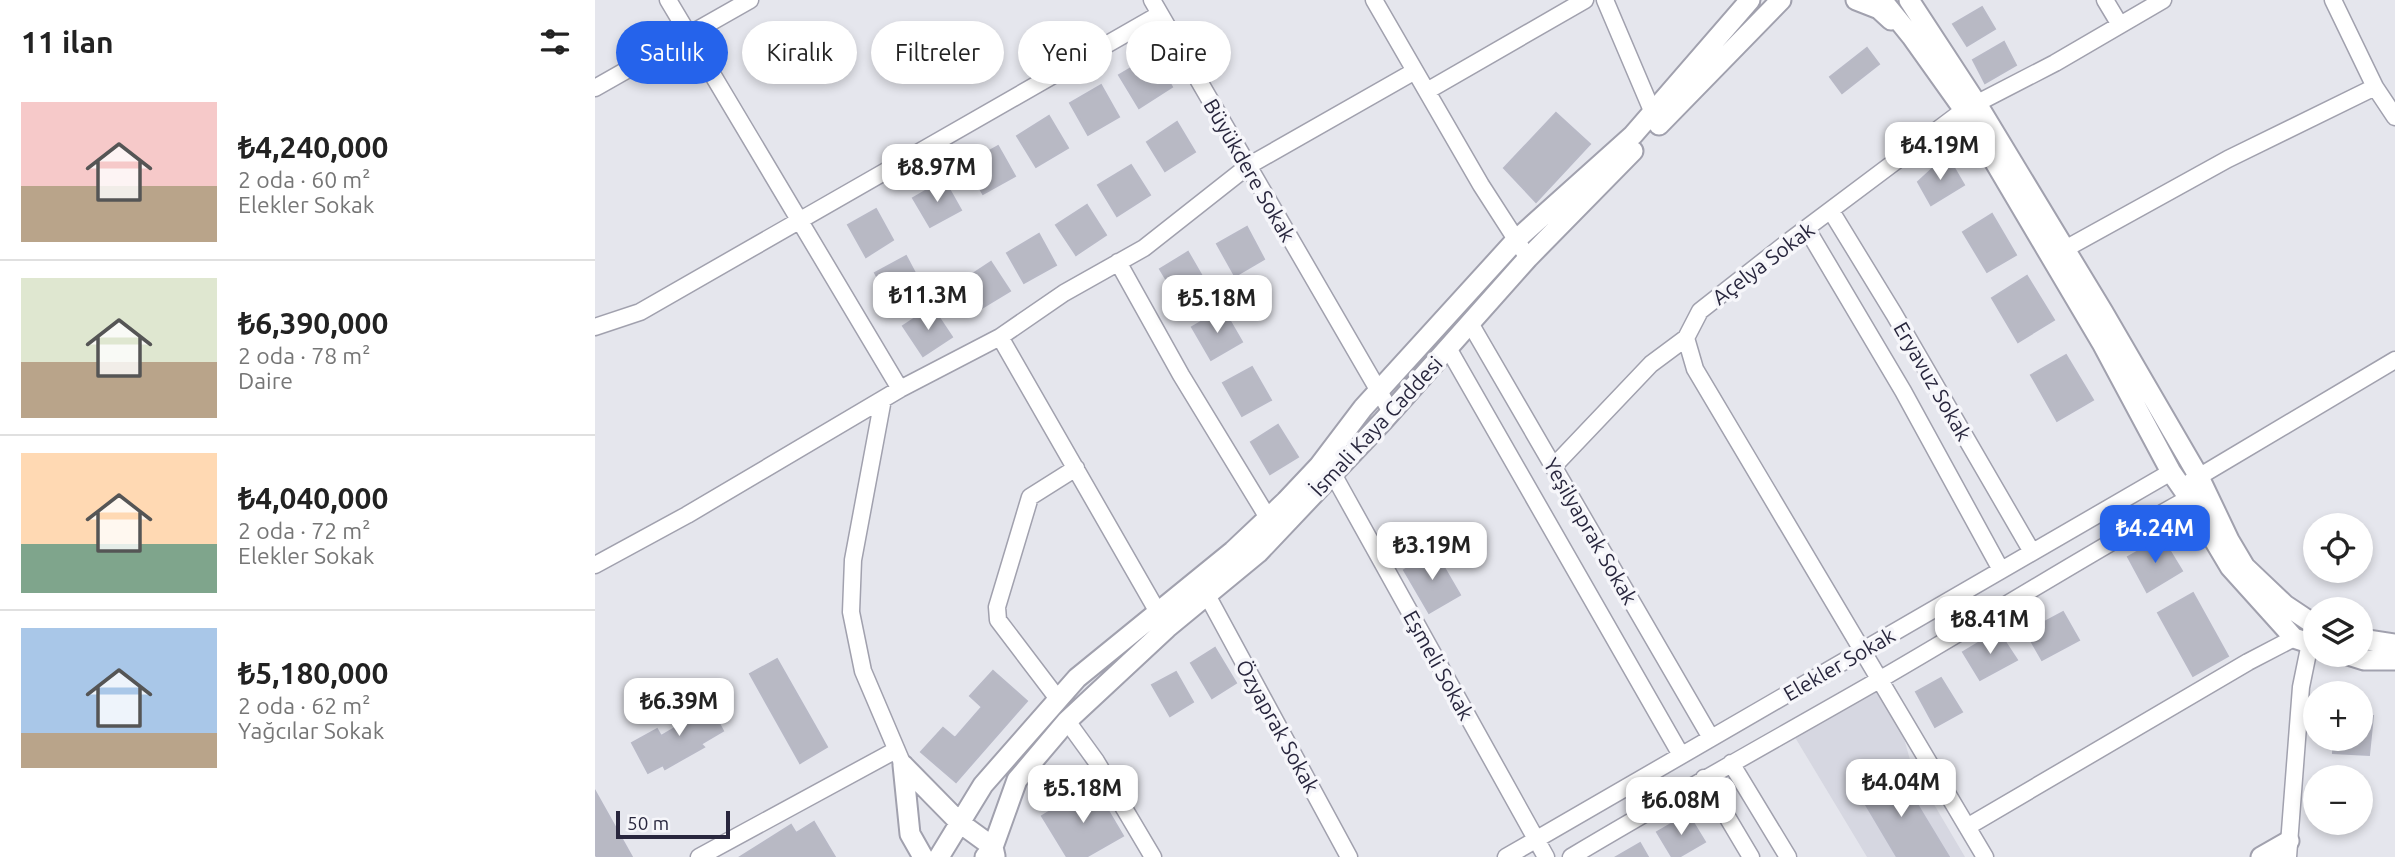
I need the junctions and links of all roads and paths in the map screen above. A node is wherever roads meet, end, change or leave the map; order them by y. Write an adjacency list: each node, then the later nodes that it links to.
1 (668, 0): 17 (street)
2 (750, 0): 18 (street)
3 (1374, 0): 21 (street)
4 (1585, 0): 26 (street)
5 (1605, 0): 29 (street)
6 (1750, 0): 29 (street)
7 (1781, 0): 16 (street, İsmali Kaya Caddesi)
8 (1796, 0): 16 (street)
9 (1856, 0): 20 (street)
10 (1882, 0): 20 (street)
11 (1909, 0): 27 (street)
12 (2105, 0): 19 (street)
13 (2333, 0): 25 (street)
14 (2160, 1): 19 (street, Açelya Sokak)
15 (1156, 7): 30 (street, Büyükdere Sokak); 32 (street)
16 (1761, 20): 29 (street, İsmali Kaya Caddesi)
17 (680, 21)
18 (712, 21)
19 (2120, 25): 27 (street, Açelya Sokak)
20 (1912, 37): 27 (street)
21 (1415, 71): 26 (street); 30 (street)
22 (616, 76): 24 (street)
23 (717, 84): 32 (street)
24 (595, 88)
25 (2375, 88): 28 (street); 35 (street)
26 (1427, 91): 34 (street)
27 (1971, 107): 31 (street, Açelya Sokak); 35 (street); 51 (street)
28 (2395, 117)
29 (1656, 119): 34 (street); 36 (street, İsmali Kaya Caddesi)
30 (1248, 166): 37 (street); 45 (street, Büyükdere Sokak)
31 (1831, 211): 33 (street, Açelya Sokak); 53 (street, Eryavuz Sokak)
32 (798, 221): 39 (street); 44 (street)
33 (1807, 229): 41 (street, Açelya Sokak); 55 (street, Eryavuz Sokak)
34 (1516, 240): 36 (street); 45 (street)
35 (2065, 249): 51 (street)
36 (1528, 258): 38 (street, İsmali Kaya Caddesi)
37 (1118, 262): 40 (street); 52 (street)
38 (1470, 323): 42 (street, İsmali Kaya Caddesi); 48 (street, Yeşilyaprak Sokak)
39 (595, 327)
40 (1000, 337): 44 (street); 49 (street)
41 (1686, 338): 48 (street, Açelya Sokak); 62 (street)
42 (1448, 348): 47 (street, İsmali Kaya Caddesi); 70 (street, Yeşilyaprak Sokak)
43 (2395, 360): 51 (street)
44 (900, 389): 46 (street)
45 (1379, 391): 47 (street, Büyükdere Sokak); 52 (street)
46 (883, 399): 54 (street); 71 (street)
47 (1391, 412): 50 (street, İsmali Kaya Caddesi)
48 (1553, 467): 69 (street, Yeşilyaprak Sokak)
49 (1076, 468): 57 (street); 67 (street)
50 (1333, 474): 52 (street, İsmali Kaya Caddesi); 76 (street, Eşmeli Sokak)
51 (2185, 483): 53 (street, Elekler Sokak); 58 (street); 66 (street, Elekler Sokak)
52 (1273, 526): 56 (street, İsmali Kaya Caddesi); 57 (street)
53 (2032, 552): 55 (street, Elekler Sokak)
54 (595, 565)
55 (2001, 570): 62 (street, Elekler Sokak)
56 (1207, 595): 57 (street, İsmali Kaya Caddesi); 83 (street, Özyaprak Sokak)
57 (1162, 620): 67 (street); 68 (street, İsmali Kaya Caddesi)
58 (2303, 633)
59 (2303, 641): 75 (street)
60 (2373, 641): 61 (street)
61 (2395, 644)
62 (1862, 650): 66 (street); 69 (street, Elekler Sokak)
63 (2373, 660): 64 (street)
64 (2395, 660)
65 (2304, 667): 77 (street)
66 (1879, 680): 72 (street, Elekler Sokak); 75 (street)
67 (1058, 699): 74 (street)
68 (1067, 721): 78 (street, İsmali Kaya Caddesi); 82 (street)
69 (1711, 738): 70 (street, Elekler Sokak)
70 (1681, 755): 76 (street, Elekler Sokak)
71 (899, 757): 74 (street); 79 (street); 80 (street)
72 (1731, 763): 73 (street, Elekler Sokak); 88 (street)
73 (1704, 778): 86 (street, Elekler Sokak); 87 (street)
74 (960, 824): 78 (street); 81 (street)
75 (1967, 827): 89 (street)
76 (1536, 839): 84 (street, Elekler Sokak); 85 (street, Eşmeli Sokak)
77 (2288, 849): 90 (street)
78 (991, 854)
79 (699, 857)
80 (923, 857)
81 (939, 857)
82 (1153, 857)
83 (1349, 857)
84 (1506, 857)
85 (1546, 857)
86 (1571, 857)
87 (1751, 857)
88 (1788, 857)
89 (1985, 857)
90 (2261, 857)

